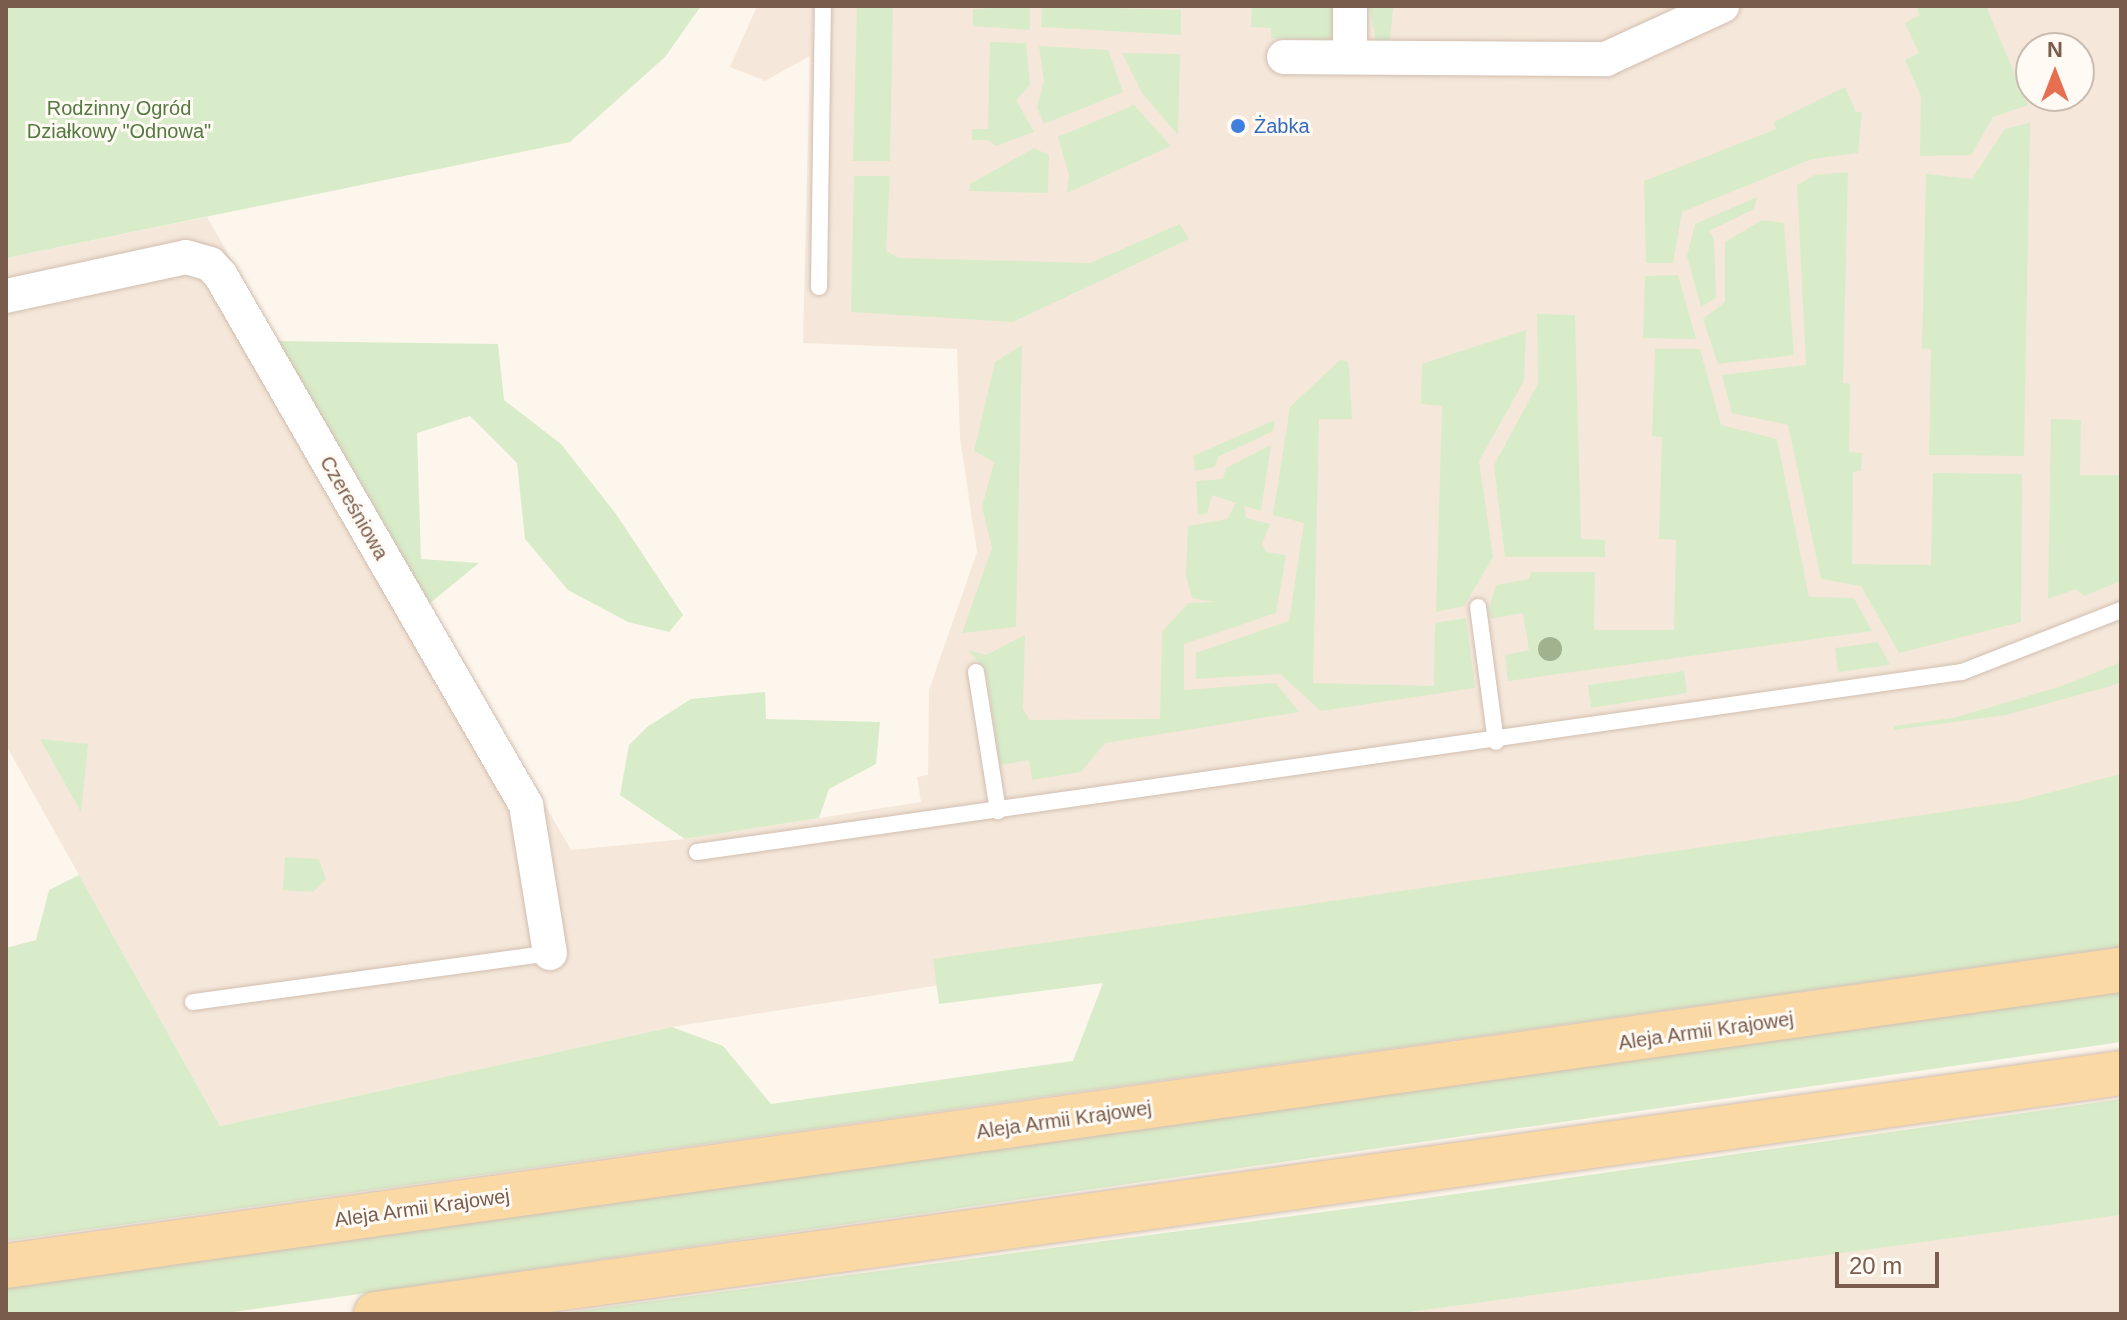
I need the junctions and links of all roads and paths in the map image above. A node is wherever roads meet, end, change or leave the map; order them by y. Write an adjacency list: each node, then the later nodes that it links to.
1 (823, 6): 6 (lane)
2 (1350, 6): 5 (street)
3 (1722, 6): 5 (street)
4 (1284, 57): 5 (street)
5 (1350, 57)
6 (819, 287)
7 (6, 296): 14 (street, Czereśniowa)
8 (1478, 607): 11 (lane)
9 (2121, 610): 11 (lane)
10 (976, 672): 12 (lane)
11 (1496, 742): 12 (lane)
12 (998, 811): 13 (lane)
13 (697, 852)
14 (550, 953): 16 (lane)
15 (2121, 970): 18 (main road, Aleja Armii Krajowej)
16 (193, 1002)
17 (2121, 1073): 19 (main road)
18 (6, 1266)
19 (376, 1314)

